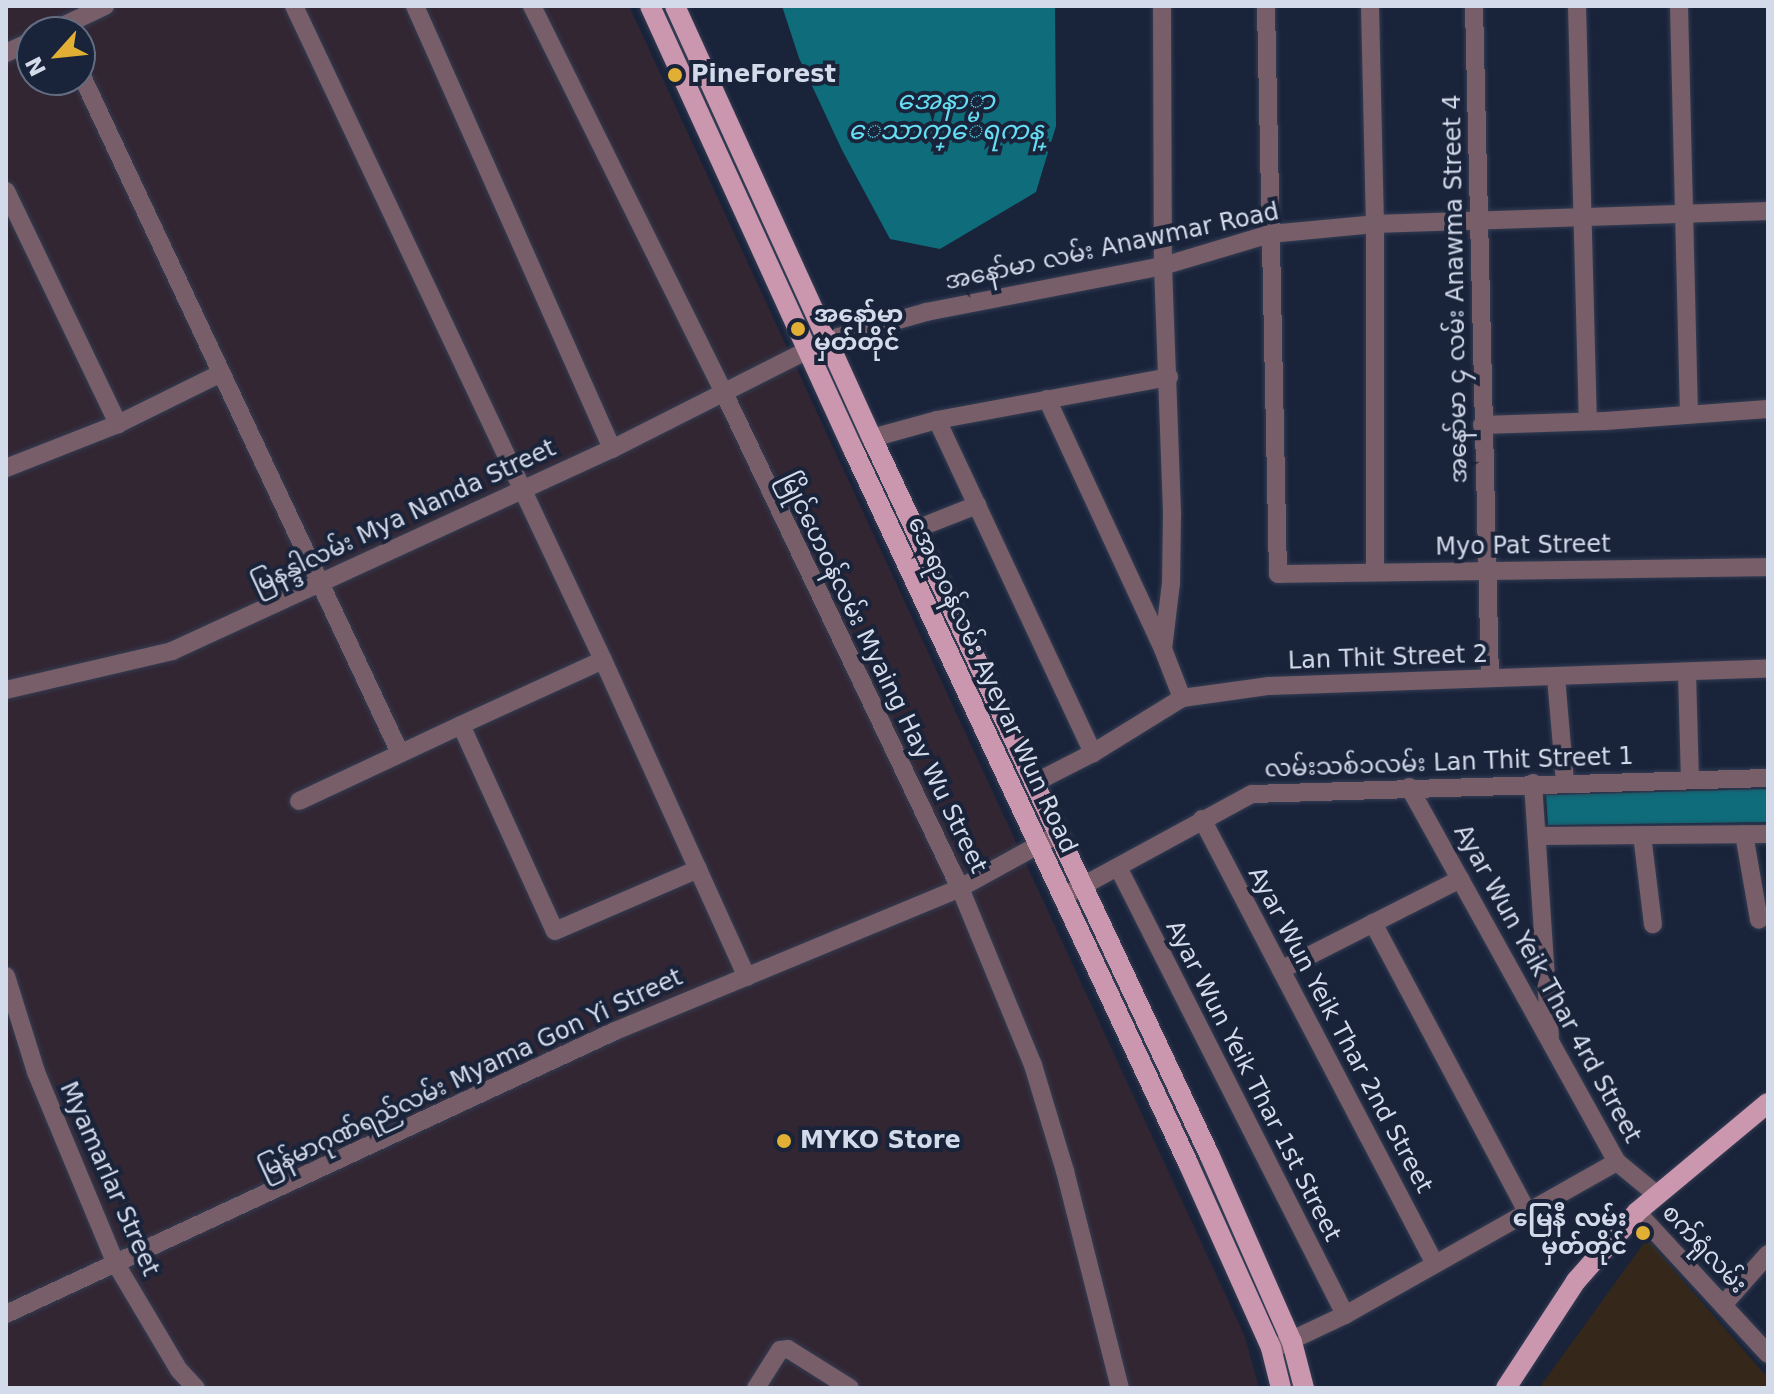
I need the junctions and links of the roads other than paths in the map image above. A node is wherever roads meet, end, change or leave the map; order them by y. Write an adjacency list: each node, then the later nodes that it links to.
1 (105, 6): 13 (street)
2 (294, 6): 38 (street)
3 (415, 6): 36 (street)
4 (532, 6): 27 (street, မြိုင်ဟေဝန်လမ်း Myaing Hay Wu Street)
5 (650, 6): 24 (main road, အေရာဝန်လမ်း Ayeyar Wun Road)
6 (675, 6): 23 (main road, အေရာဝန်လမ်း Ayeyar Wun Road)
7 (1162, 6): 22 (street)
8 (1266, 6): 21 (street)
9 (1370, 6): 20 (street)
10 (1474, 6): 19 (street, အနော်မာ ၄ လမ်း Anawma Street 4)
11 (1577, 6): 18 (street)
12 (1679, 6): 17 (street)
13 (86, 16)
14 (91, 96): 25 (street)
15 (6, 191): 33 (street)
16 (1768, 211): 17 (street, အနော်မာ လမ်း Anawmar Road)
17 (1683, 214): 18 (street, အနော်မာ လမ်း Anawmar Road); 30 (street)
18 (1582, 217): 19 (street, အနော်မာ လမ်း Anawmar Road); 32 (street)
19 (1479, 220): 20 (street, အနော်မာ လမ်း Anawmar Road); 34 (street, အနော်မာ ၄ လမ်း Anawma Street 4)
20 (1375, 224): 21 (street, အနော်မာ လမ်း Anawmar Road); 43 (street)
21 (1270, 234): 22 (street, အနော်မာ လမ်း Anawmar Road); 43 (street, Myo Pat Street)
22 (1163, 266): 23 (street, အနော်မာ လမ်း Anawmar Road); 26 (street)
23 (828, 340): 24 (street, အနော်မာ လမ်း Anawmar Road); 35 (main road, အေရာဝန်လမ်း Ayeyar Wun Road)
24 (807, 349): 27 (street, မြနန္ဒါလမ်း Mya Nanda Street); 69 (main road, အေရာဝန်လမ်း Ayeyar Wun Road)
25 (219, 374): 33 (street); 44 (street)
26 (1169, 377): 28 (street); 45 (street)
27 (724, 393): 36 (street, မြနန္ဒါလမ်း Mya Nanda Street); 74 (street, မြိုင်ဟေဝန်လမ်း Myaing Hay Wu Street)
28 (1047, 399): 31 (street); 45 (street)
29 (1768, 409): 30 (street)
30 (1689, 414): 32 (street)
31 (937, 420): 35 (street); 39 (street)
32 (1588, 421): 34 (street)
33 (118, 424): 37 (street)
34 (1482, 425): 42 (street, အနော်မာ ၄ လမ်း Anawma Street 4)
35 (872, 438): 40 (main road, အေရာဝန်လမ်း Ayeyar Wun Road)
36 (612, 449): 38 (street, မြနန္ဒါလမ်း Mya Nanda Street)
37 (6, 468)
38 (522, 489): 44 (street, မြနန္ဒါလမ်း Mya Nanda Street); 46 (street)
39 (977, 505): 40 (street); 55 (street)
40 (916, 529): 58 (main road, အေရာဝန်လမ်း Ayeyar Wun Road)
41 (1768, 567): 42 (street, Myo Pat Street)
42 (1486, 570): 43 (street, Myo Pat Street); 50 (street, အနော်မာ ၄ လမ်း Anawma Street 4)
43 (1375, 571)
44 (320, 582): 51 (street, မြနန္ဒါလမ်း Mya Nanda Street); 54 (street)
45 (1163, 649): 52 (street)
46 (603, 660): 53 (street); 70 (street)
47 (1768, 669): 48 (street, Lan Thit Street 2)
48 (1687, 673): 49 (street, Lan Thit Street 2); 57 (street)
49 (1556, 677): 50 (street, Lan Thit Street 2); 60 (street)
50 (1490, 678): 52 (street, Lan Thit Street 2)
51 (6, 690)
52 (1182, 698): 55 (street, Lan Thit Street 2)
53 (461, 725): 54 (street); 70 (street)
54 (400, 753): 62 (street)
55 (1093, 753): 58 (street, Lan Thit Street 2)
56 (1768, 778): 57 (street, လမ်းသစ်၁လမ်း Lan Thit Street 1)
57 (1690, 779): 60 (street, လမ်းသစ်၁လမ်း Lan Thit Street 1)
58 (1034, 783): 66 (main road, အေရာဝန်လမ်း Ayeyar Wun Road)
59 (1533, 783): 60 (street, လမ်းသစ်၁လမ်း Lan Thit Street 1); 61 (street, လမ်းသစ်၁လမ်း Lan Thit Street 1); 68 (street)
60 (1565, 783)
61 (1409, 787): 63 (street, လမ်းသစ်၁လမ်း Lan Thit Street 1); 72 (street, Ayar Wun Yeik Thar 4rd Street)
62 (299, 801)
63 (1202, 819): 71 (street, လမ်းသစ်၁လမ်း Lan Thit Street 1); 79 (street, Ayar Wun Yeik Thar 2nd Street)
64 (1744, 834): 65 (street); 67 (street); 76 (street)
65 (1768, 834)
66 (1058, 835): 69 (street, မြန်မာဂုဏ်ရည်လမ်း Myama Gon Yi Street); 73 (main road, အေရာဝန်လမ်း Ayeyar Wun Road)
67 (1642, 835): 68 (street); 78 (street)
68 (1537, 836): 82 (street)
69 (1038, 844): 74 (street, မြန်မာဂုဏ်ရည်လမ်း Myama Gon Yi Street); 75 (main road, အေရာဝန်လမ်း Ayeyar Wun Road)
70 (698, 869): 81 (street)
71 (1119, 869): 73 (street, လမ်းသစ်၁လမ်း Lan Thit Street 1); 93 (street, Ayar Wun Yeik Thar 1st Street)
72 (1460, 879): 77 (street); 82 (street, Ayar Wun Yeik Thar 4rd Street)
73 (1082, 887): 75 (street, လမ်းသစ်၁လမ်း Lan Thit Street 1); 94 (main road, အေရာဝန်လမ်း Ayeyar Wun Road)
74 (960, 888): 81 (street, မြန်မာဂုဏ်ရည်လမ်း Myama Gon Yi Street); 100 (street, မြိုင်ဟေဝန်လမ်း Myaing Hay Wu Street)
75 (1062, 897): 95 (main road, အေရာဝန်လမ်း Ayeyar Wun Road)
76 (1759, 920)
77 (1373, 923): 79 (street); 86 (street)
78 (1653, 924)
79 (1281, 970): 90 (street, Ayar Wun Yeik Thar 2nd Street)
80 (6, 976): 89 (street, Myamarlar Street)
81 (747, 977): 89 (street, မြန်မာဂုဏ်ရည်လမ်း Myama Gon Yi Street)
82 (1551, 1044): 84 (street, Ayar Wun Yeik Thar 4rd Street)
83 (1768, 1103): 85 (main road)
84 (1617, 1162): 85 (street, Ayar Wun Yeik Thar 4rd Street); 86 (street)
85 (1656, 1194): 87 (main road)
86 (1527, 1212): 90 (street)
87 (1637, 1212): 91 (street, စက်ရုံလမ်း); 103 (main road)
88 (1768, 1254): 91 (street)
89 (116, 1264): 92 (street, မြန်မာဂုဏ်ရည်လမ်း Myama Gon Yi Street); 97 (street, Myamarlar Street)
90 (1435, 1264): 93 (street)
91 (1723, 1305): 96 (street, စက်ရုံလမ်း)
92 (6, 1314)
93 (1345, 1315): 94 (street)
94 (1292, 1342): 95 (street); 102 (main road, အေရာဝန်လမ်း Ayeyar Wun Road)
95 (1271, 1348): 101 (main road, အေရာဝန်လမ်း Ayeyar Wun Road)
96 (1768, 1354)
97 (196, 1388)
98 (756, 1388): 99 (street)
99 (850, 1388)
100 (1120, 1388)
101 (1281, 1388)
102 (1304, 1388)
103 (1506, 1388)

